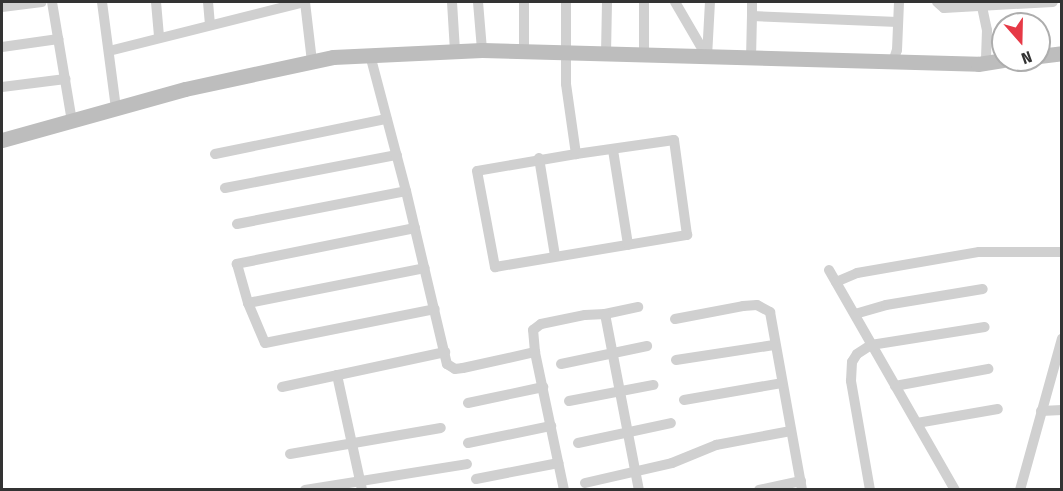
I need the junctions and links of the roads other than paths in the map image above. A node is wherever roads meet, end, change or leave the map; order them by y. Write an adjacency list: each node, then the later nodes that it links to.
1 (42, 2): 21 (street)
2 (52, 2): 27 (street)
3 (102, 2): 30 (street)
4 (156, 2): 26 (street)
5 (208, 2): 25 (street)
6 (304, 2): 22 (street); 40 (street)
7 (452, 2): 31 (street)
8 (478, 2): 29 (street)
9 (524, 2): 32 (street)
10 (566, 2): 33 (street)
11 (607, 2): 34 (street)
12 (644, 2): 36 (street)
13 (675, 2): 37 (street)
14 (710, 2): 37 (street)
15 (752, 2): 23 (street)
16 (899, 2): 24 (street)
17 (937, 2): 20 (street)
18 (1053, 2): 19 (street)
19 (1017, 3): 20 (street)
20 (981, 4): 42 (street)
21 (2, 7)
22 (258, 7): 25 (street)
23 (752, 16): 24 (street); 38 (street)
24 (898, 22): 41 (street)
25 (210, 26): 26 (street)
26 (159, 38): 30 (street)
27 (57, 39): 28 (street); 43 (street)
28 (2, 47)
29 (482, 50): 31 (street); 32 (street)
30 (109, 51): 45 (street)
31 (455, 51): 35 (street)
32 (525, 51): 33 (street)
33 (566, 54): 34 (street); 51 (street)
34 (606, 54): 36 (street)
35 (370, 55): 40 (street); 46 (street)
36 (644, 56): 37 (street)
37 (707, 57): 38 (street)
38 (751, 59): 41 (street)
39 (991, 61): 42 (street)
40 (312, 62): 45 (street)
41 (893, 62): 42 (street)
42 (986, 62)
43 (65, 79): 44 (street); 47 (street)
44 (2, 87)
45 (116, 108): 47 (street)
46 (386, 119): 50 (street); 52 (street)
47 (72, 121): 48 (street)
48 (2, 140)
49 (613, 150): 51 (street); 58 (street); 58 (street)
50 (215, 154)
51 (576, 154): 53 (street)
52 (396, 155): 54 (street); 55 (street)
53 (539, 158): 60 (street); 60 (street)
54 (225, 188)
55 (406, 191): 56 (street); 57 (street)
56 (237, 224)
57 (415, 228): 61 (street); 65 (street)
58 (628, 245): 60 (street)
59 (1062, 252): 63 (street)
60 (555, 256)
61 (425, 268): 65 (street); 67 (street)
62 (829, 270): 63 (street)
63 (836, 282): 69 (street)
64 (983, 289): 69 (street)
65 (248, 303): 67 (street)
66 (638, 307): 68 (street)
67 (435, 309): 77 (street)
68 (605, 314): 76 (street); 78 (street)
69 (855, 314): 74 (street)
70 (675, 319): 73 (street)
71 (985, 327): 74 (street)
72 (1062, 339): 94 (street)
73 (774, 345): 79 (street); 83 (street)
74 (871, 345): 85 (street); 116 (street)
75 (647, 346): 78 (street)
76 (535, 351): 77 (street); 87 (street)
77 (445, 352): 82 (street)
78 (614, 353): 80 (street); 88 (street)
79 (676, 360)
80 (561, 364)
81 (988, 369): 85 (street)
82 (337, 375): 86 (street); 101 (street)
83 (782, 383): 89 (street); 99 (street)
84 (653, 385): 88 (street)
85 (895, 386): 96 (street)
86 (282, 387)
87 (543, 387): 91 (street); 97 (street)
88 (620, 391): 90 (street); 100 (street)
89 (684, 399)
90 (568, 401)
91 (468, 403)
92 (998, 409): 96 (street)
93 (1062, 410): 94 (street)
94 (1041, 411): 118 (street)
95 (671, 423): 100 (street)
96 (917, 423): 117 (street)
97 (551, 426): 102 (street); 105 (street)
98 (441, 428): 101 (street)
99 (791, 431): 107 (street); 111 (street)
100 (627, 432): 103 (street); 107 (street)
101 (352, 443): 104 (street); 110 (street)
102 (468, 443)
103 (578, 443)
104 (290, 454)
105 (558, 463): 108 (street); 113 (street)
106 (467, 464): 110 (street)
107 (635, 471): 109 (street); 114 (street)
108 (476, 479)
109 (585, 483)
110 (361, 485): 112 (street)
111 (802, 485): 115 (street)
112 (305, 489)
113 (564, 489)
114 (639, 489)
115 (759, 489)
116 (870, 489)
117 (955, 489)
118 (1020, 489)

